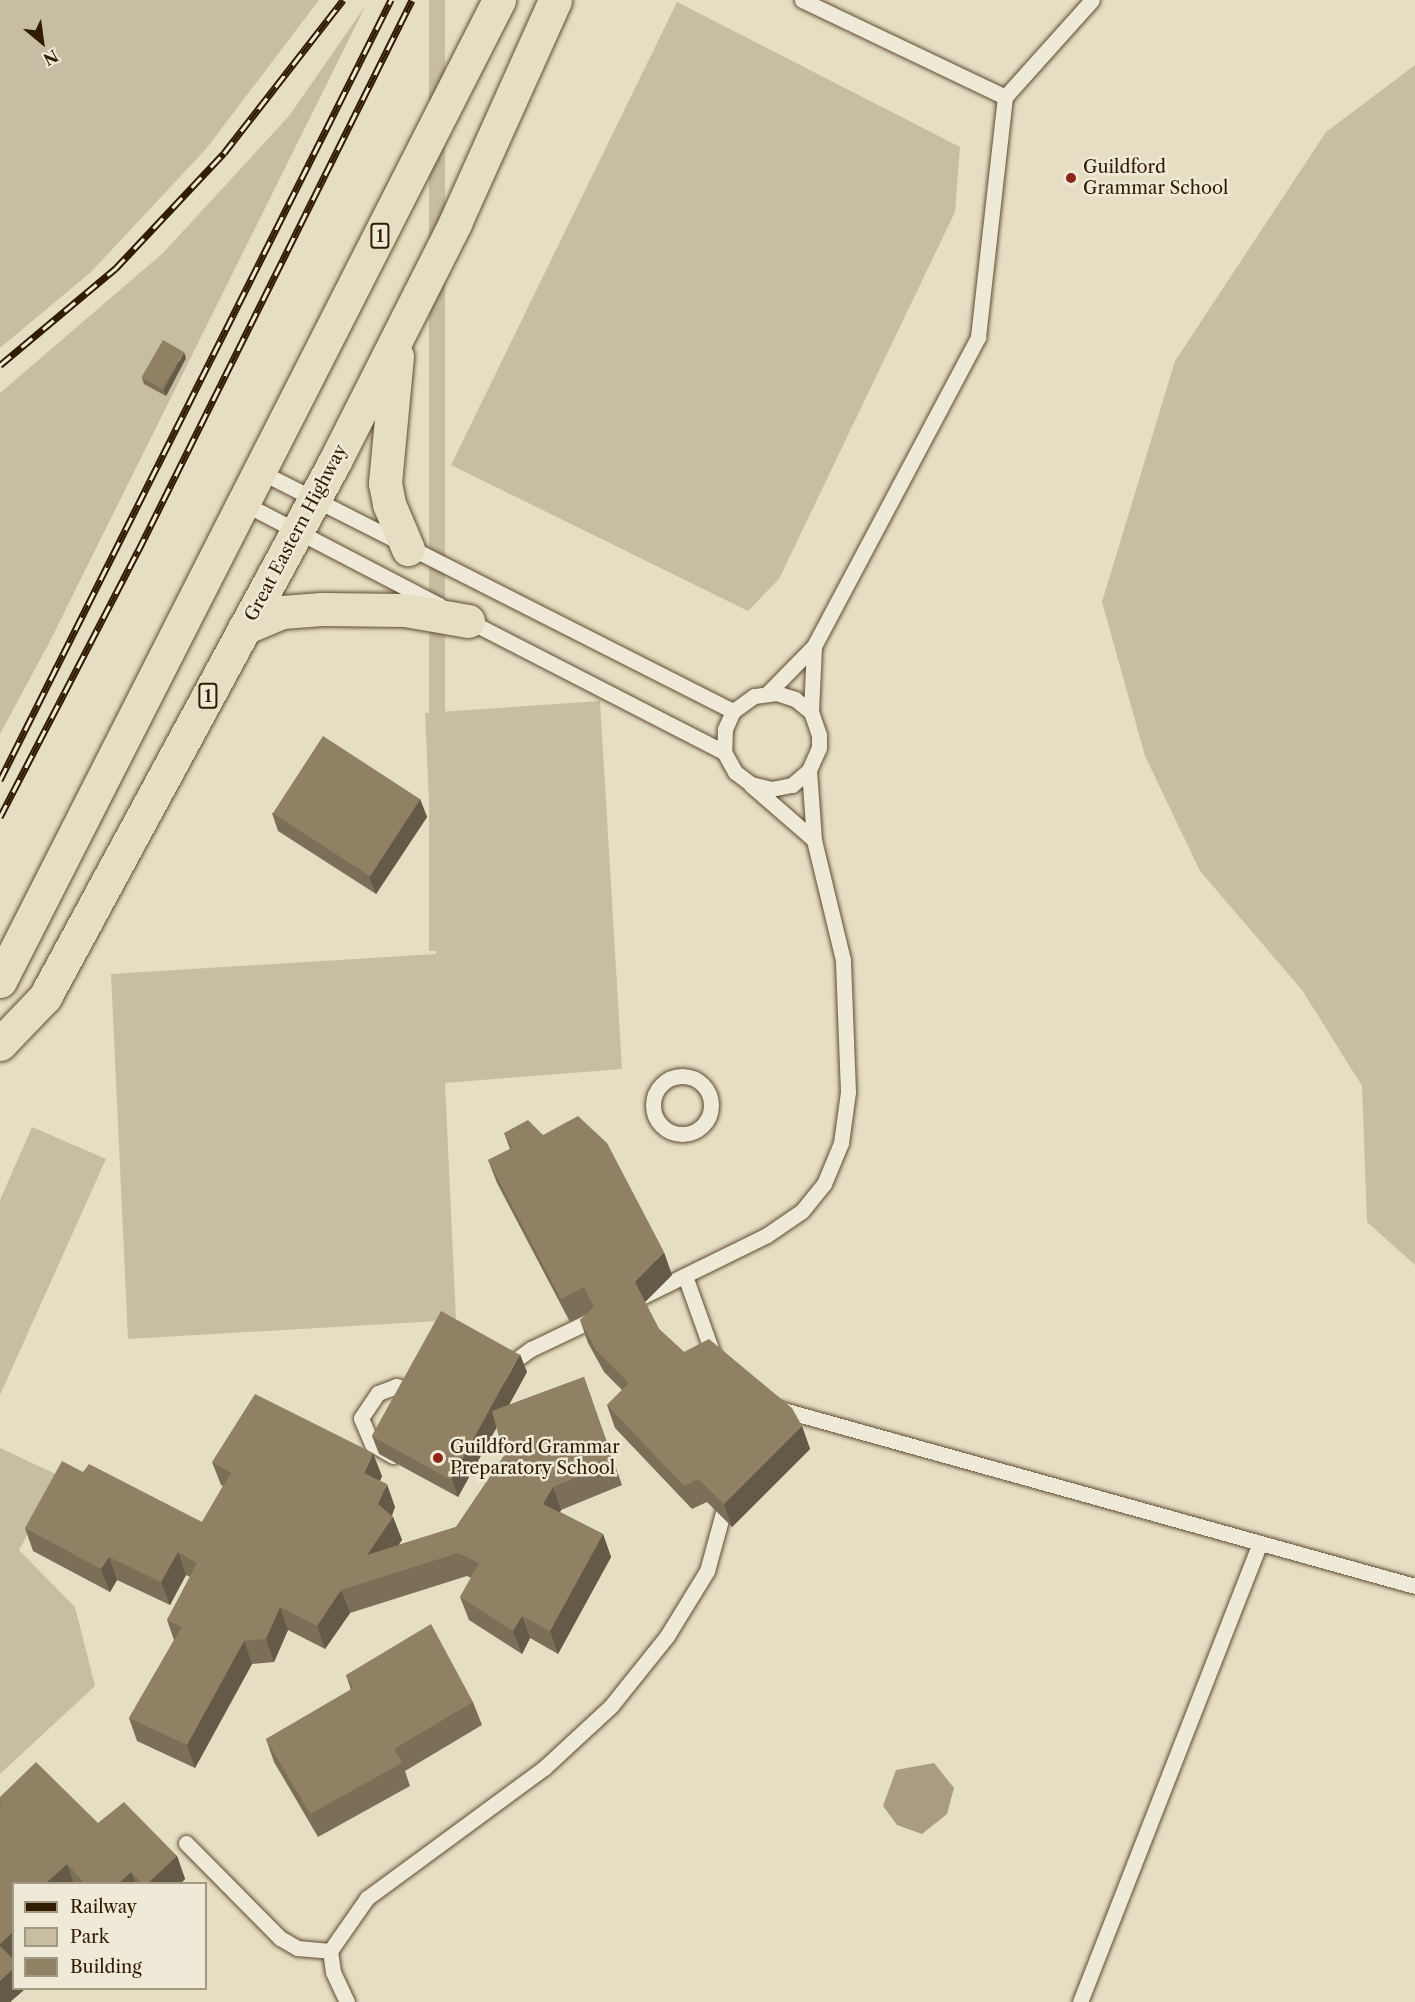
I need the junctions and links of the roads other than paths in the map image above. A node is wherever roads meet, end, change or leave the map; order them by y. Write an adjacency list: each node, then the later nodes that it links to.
1 (499, 0): 7 (highway, 1)
2 (555, 0): 6 (highway, Great Eastern Highway / 1)
3 (802, 0): 5 (lane)
4 (1092, 0): 5 (lane)
5 (1005, 97): 14 (lane)
6 (400, 337): 8 (highway, Great Eastern Highway / 1); 11 (highway)
7 (261, 472): 8 (lane); 9 (highway, 1)
8 (313, 500): 10 (highway, Great Eastern Highway / 1); 11 (lane)
9 (245, 504): 10 (lane); 22 (highway, 1)
10 (296, 533): 12 (lane); 13 (highway, Great Eastern Highway / 1)
11 (408, 549): 16 (lane)
12 (468, 621): 13 (highway); 18 (lane)
13 (244, 628): 23 (highway, Great Eastern Highway / 1)
14 (814, 646): 15 (lane); 17 (lane)
15 (767, 694): 16 (lane); 17 (lane)
16 (733, 711): 18 (lane)
17 (811, 712): 19 (lane)
18 (724, 752): 20 (lane)
19 (809, 770): 20 (lane); 21 (lane)
20 (751, 784): 21 (lane)
21 (814, 840): 24 (lane)
22 (0, 981)
23 (0, 1044)
24 (685, 1276): 25 (lane); 26 (lane)
25 (717, 1373)
26 (494, 1375)
27 (430, 1396): 29 (lane)
28 (755, 1402): 31 (lane)
29 (408, 1459)
30 (726, 1482): 34 (lane)
31 (1260, 1543): 32 (lane); 36 (lane)
32 (1415, 1586)
33 (186, 1843): 34 (lane)
34 (330, 1951): 35 (lane)
35 (347, 2002)
36 (1080, 2002)

